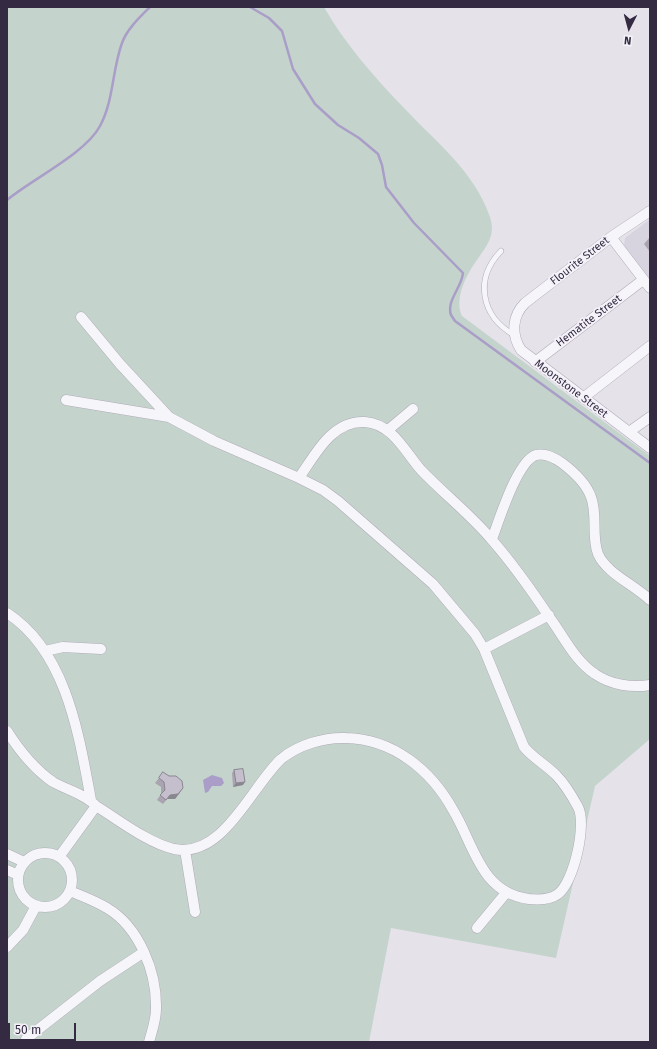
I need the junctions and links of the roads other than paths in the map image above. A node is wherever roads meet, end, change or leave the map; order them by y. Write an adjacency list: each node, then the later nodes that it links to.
1 (650, 211): 2 (street, Flourite Street)
2 (611, 237): 4 (street); 6 (street, Flourite Street)
3 (501, 252): 8 (lane)
4 (643, 280): 5 (street); 10 (street, Hematite Street)
5 (650, 288)
6 (515, 316): 8 (street, Moonstone Street)
7 (81, 317): 14 (street)
8 (515, 335): 10 (street, Moonstone Street)
9 (650, 346): 11 (street)
10 (535, 362): 11 (street, Moonstone Street)
11 (583, 398): 17 (street, Moonstone Street)
12 (66, 400): 14 (street)
13 (413, 409): 16 (street)
14 (169, 417): 19 (street)
15 (650, 417): 17 (street)
16 (388, 430): 19 (street); 20 (street)
17 (629, 432): 18 (street, Moonstone Street)
18 (650, 448)
19 (299, 478): 25 (street)
20 (492, 540): 21 (street); 23 (street)
21 (650, 600)
22 (7, 613): 26 (street)
23 (549, 615): 25 (street); 27 (street)
24 (101, 649): 26 (street)
25 (484, 649): 37 (street)
26 (45, 651): 29 (street)
27 (650, 685)
28 (7, 731): 29 (street)
29 (94, 803): 30 (street); 32 (street)
30 (185, 850): 37 (street); 39 (street)
31 (7, 854): 33 (street)
32 (59, 857): 33 (street); 36 (street)
33 (24, 862): 35 (street)
34 (7, 870): 35 (street)
35 (18, 874): 38 (street)
36 (70, 891): 38 (street); 42 (street)
37 (506, 893): 40 (street)
38 (36, 906): 41 (street)
39 (195, 912)
40 (477, 928)
41 (7, 947)
42 (144, 952): 43 (street); 44 (street)
43 (26, 1039)
44 (149, 1042)

